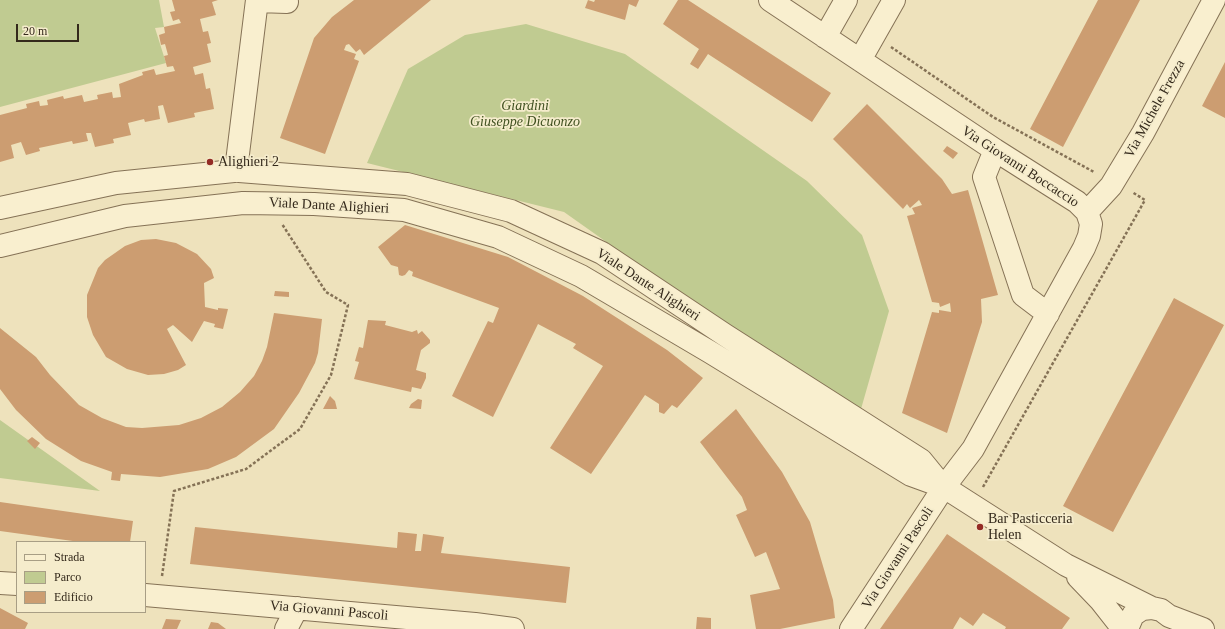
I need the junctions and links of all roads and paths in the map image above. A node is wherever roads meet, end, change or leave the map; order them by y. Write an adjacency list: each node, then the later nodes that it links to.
1 (257, 0): 6 (street); 11 (street)
2 (770, 0): 7 (street, Via Giovanni Boccaccio)
3 (846, 0): 7 (street)
4 (894, 0): 9 (street)
5 (1214, 0): 17 (street, Via Michele Frezza)
6 (287, 2)
7 (825, 37): 9 (street, Via Giovanni Boccaccio)
8 (893, 41): 12 (path)
9 (860, 60): 10 (street, Via Giovanni Boccaccio)
10 (995, 150): 17 (street, Via Giovanni Boccaccio); 19 (street)
11 (236, 171): 14 (street); 16 (street, Viale Dante Alighieri); 20 (street, Viale Dante Alighieri)
12 (1097, 173)
13 (1131, 192): 21 (path)
14 (238, 203): 15 (street, Viale Dante Alighieri); 18 (street, Viale Dante Alighieri)
15 (280, 204): 20 (street, Viale Dante Alighieri); 25 (path)
16 (0, 208)
17 (1087, 212): 19 (street, Via Giovanni Boccaccio)
18 (0, 246)
19 (1048, 314): 20 (street, Via Giovanni Boccaccio)
20 (944, 487): 21 (street, Viale Dante Alighieri); 31 (street, Via Giovanni Pascoli)
21 (973, 505): 22 (street, Viale Dante Alighieri)
22 (1066, 565): 27 (street, Viale Dante Alighieri); 32 (street, Viale Dante Alighieri)
23 (0, 583): 24 (street)
24 (16, 584)
25 (152, 596): 26 (street, Via Giovanni Pascoli)
26 (297, 608): 28 (street, Via Giovanni Pascoli); 29 (street)
27 (1165, 618): 33 (street); 34 (street, Viale Dante Alighieri)
28 (475, 626): 30 (street, Via Giovanni Pascoli)
29 (286, 629)
30 (513, 629)
31 (851, 629)
32 (1123, 629)
33 (1127, 629)
34 (1203, 629)

